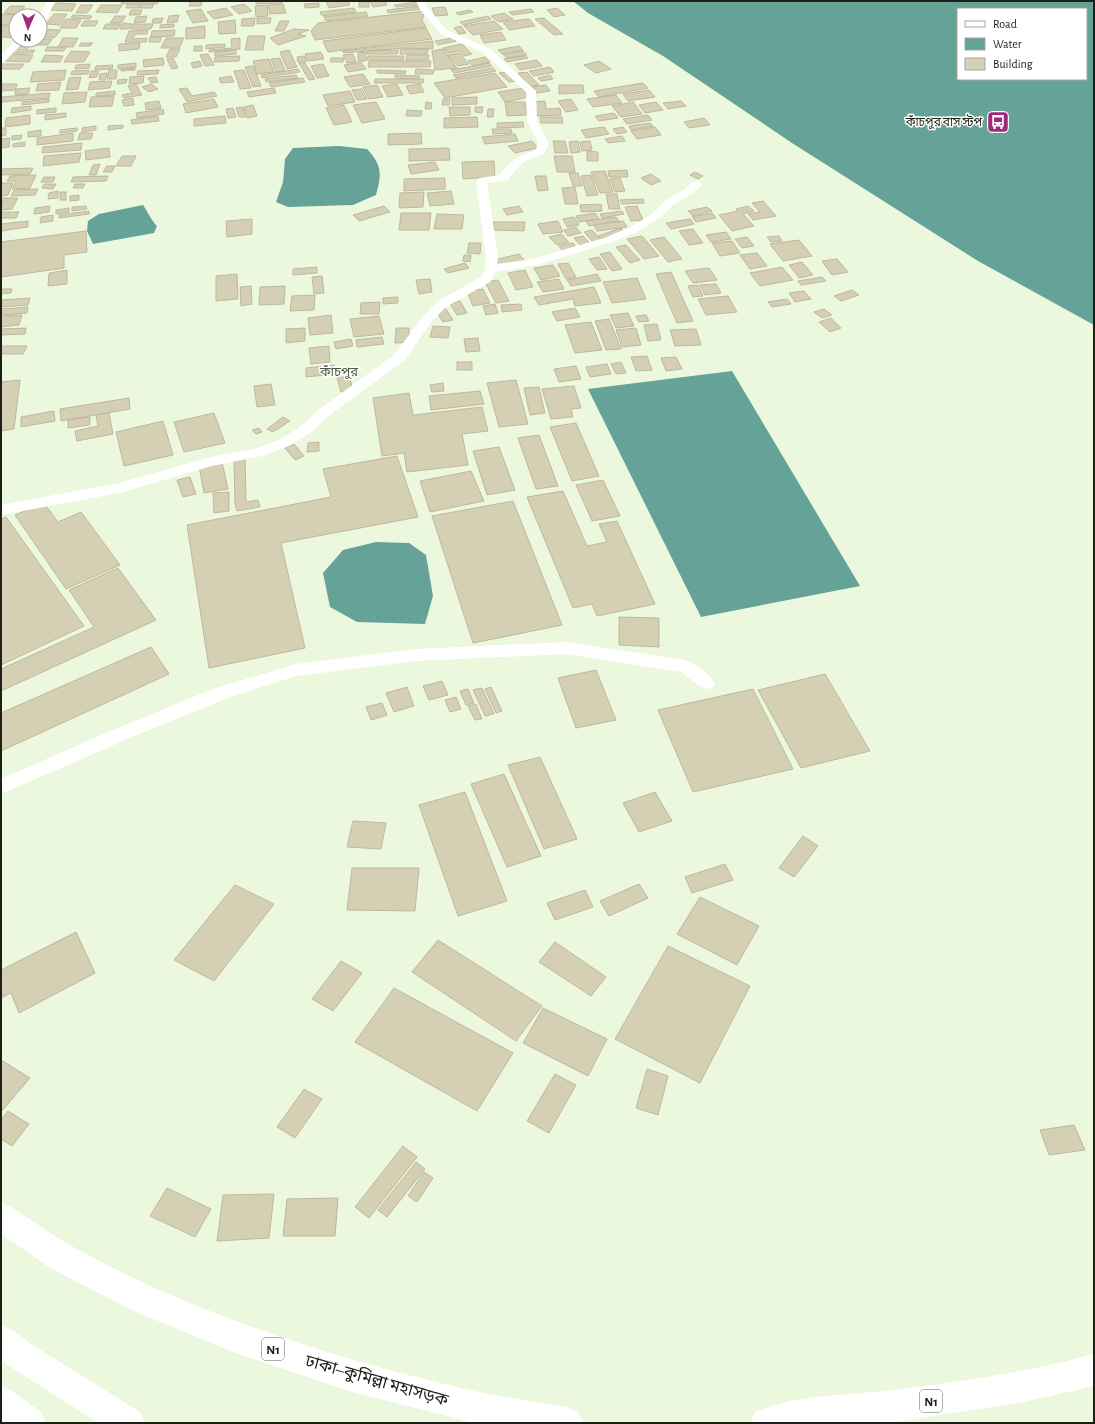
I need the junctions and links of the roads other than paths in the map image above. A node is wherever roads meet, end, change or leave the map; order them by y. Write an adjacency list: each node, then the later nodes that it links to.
1 (420, 1): 5 (street)
2 (12, 48): 3 (street)
3 (1, 60)
4 (697, 184): 5 (street)
5 (491, 269): 6 (street)
6 (1, 510)
7 (707, 683): 8 (street)
8 (1, 787)
9 (1, 1217): 15 (highway, ঢাকা–কুমিল্লা মহাসড়ক / N1)
10 (1, 1341): 14 (highway)
11 (1094, 1370): 16 (highway, N1)
12 (1, 1402): 13 (highway)
13 (30, 1423)
14 (130, 1423)
15 (567, 1423)
16 (766, 1423)

